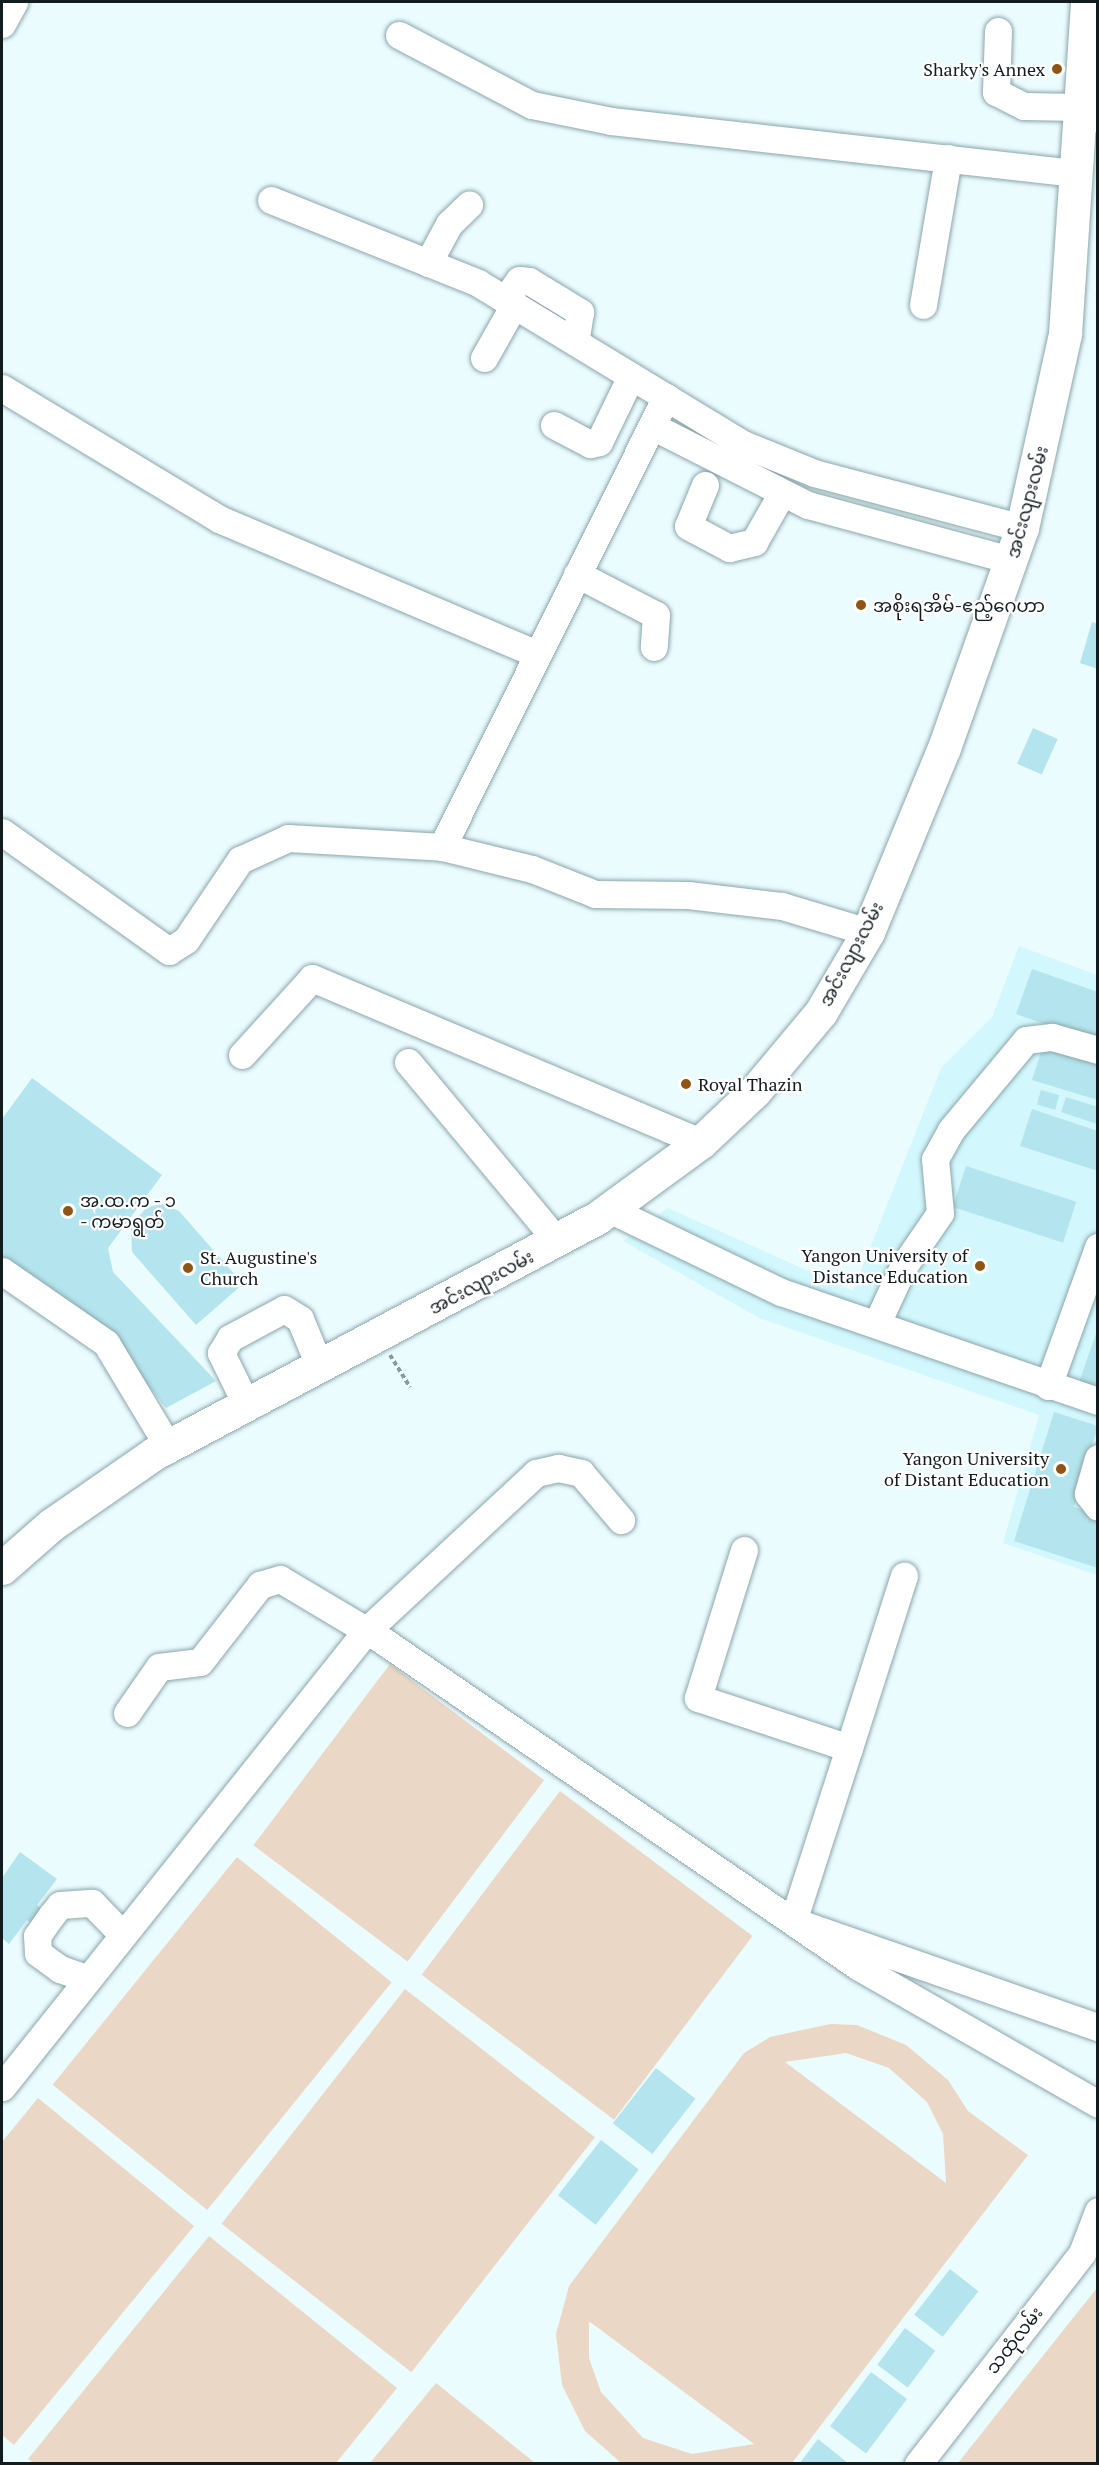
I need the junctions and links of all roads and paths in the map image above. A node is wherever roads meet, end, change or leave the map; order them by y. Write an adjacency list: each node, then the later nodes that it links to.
1 (14, 2): 3 (street)
2 (1087, 2): 6 (main road, အင်းလျားလမ်း)
3 (2, 24)
4 (998, 31): 6 (street)
5 (399, 35): 7 (street)
6 (1088, 113): 8 (main road, အင်းလျားလမ်း)
7 (948, 158): 8 (street); 13 (street)
8 (1078, 173): 22 (main road, အင်းလျားလမ်း)
9 (271, 200): 11 (street)
10 (470, 205): 11 (street)
11 (428, 263): 12 (street)
12 (509, 302): 14 (street); 15 (street)
13 (922, 305)
14 (484, 358)
15 (631, 376): 17 (street); 18 (street)
16 (2, 388): 26 (street)
17 (666, 397): 19 (street); 22 (street)
18 (554, 425)
19 (652, 426): 21 (street); 24 (street)
20 (705, 485): 21 (street)
21 (782, 493): 23 (street)
22 (1022, 528): 23 (main road, အင်းလျားလမ်း)
23 (1011, 560): 29 (main road, အင်းလျားလမ်း)
24 (577, 574): 25 (street); 26 (street)
25 (654, 647)
26 (537, 654): 28 (street)
27 (2, 832): 28 (street)
28 (442, 848): 29 (street)
29 (868, 932): 33 (main road, အင်းလျားလမ်း)
30 (1098, 1050): 38 (street)
31 (242, 1055): 33 (street)
32 (408, 1062): 35 (street)
33 (701, 1142): 34 (main road, အင်းလျားလမ်း)
34 (609, 1209): 35 (main road, အင်းလျားလမ်း); 38 (street)
35 (557, 1241): 39 (main road, အင်းလျားလမ်း)
36 (1098, 1246): 41 (street)
37 (2, 1271): 45 (street)
38 (877, 1323): 41 (street)
39 (378, 1335): 40 (main road, အင်းလျားလမ်း); 42 (path)
40 (319, 1365): 44 (main road, အင်းလျားလမ်း); 44 (street)
41 (1048, 1386): 43 (street)
42 (410, 1387)
43 (1098, 1401)
44 (246, 1404): 45 (main road, အင်းလျားလမ်း)
45 (168, 1446): 50 (main road, အင်းလျားလမ်း)
46 (1098, 1458): 47 (street)
47 (1098, 1507)
48 (621, 1520): 52 (street)
49 (744, 1550): 54 (street)
50 (2, 1568)
51 (904, 1576): 54 (street)
52 (366, 1631): 53 (street); 55 (street); 56 (street)
53 (127, 1713)
54 (849, 1748): 55 (street)
55 (793, 1921): 58 (street); 60 (street)
56 (122, 1934): 57 (street); 57 (street)
57 (86, 1978): 59 (street)
58 (1098, 2026)
59 (2, 2087)
60 (1098, 2104)
61 (1098, 2211): 62 (street, သထုံလမ်း)
62 (918, 2463)

